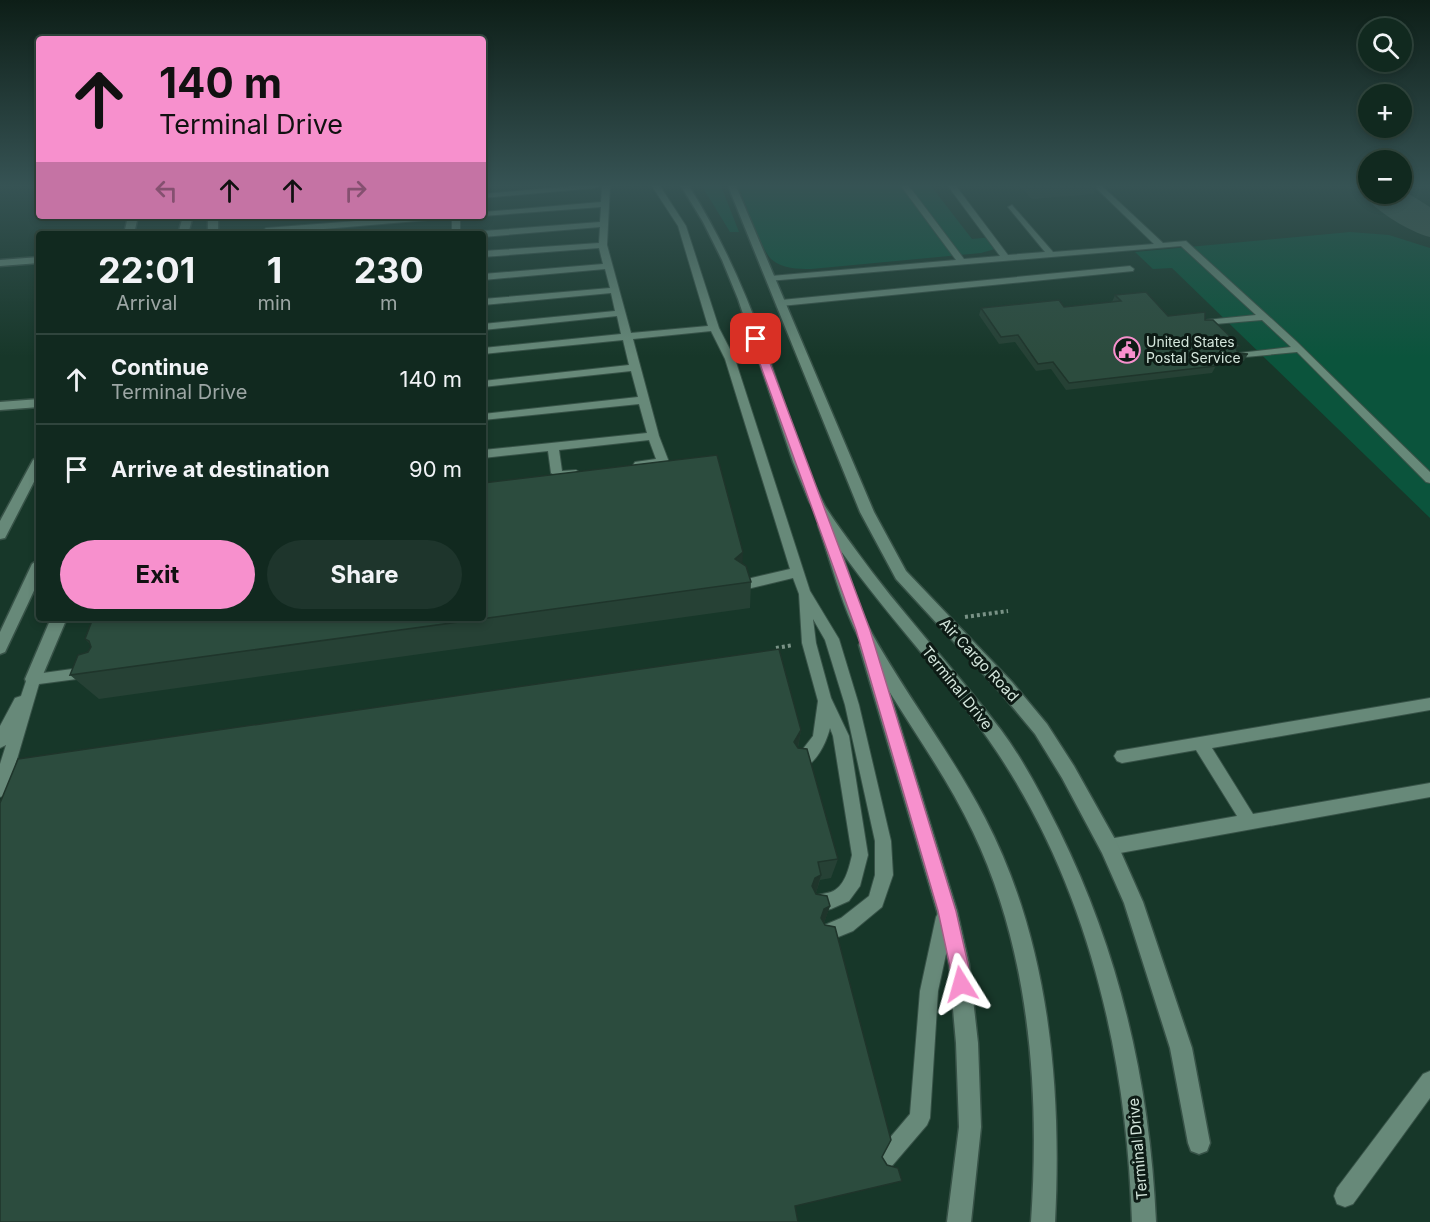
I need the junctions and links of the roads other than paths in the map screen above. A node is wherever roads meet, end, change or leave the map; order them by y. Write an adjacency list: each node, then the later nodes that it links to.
1 (688, 243): 29 (lane)
2 (717, 243): 47 (main road, Terminal Drive)
3 (756, 243): 21 (main road, Air Cargo Road)
4 (948, 243): 16 (lane)
5 (995, 243): 14 (lane)
6 (1042, 243): 12 (lane)
7 (1158, 243): 11 (lane)
8 (1183, 243): 26 (lane)
9 (1183, 243): 11 (lane)
10 (603, 244): 13 (lane); 18 (lane)
11 (1161, 246): 12 (lane)
12 (1050, 253): 14 (lane)
13 (486, 254)
14 (1006, 258): 16 (lane)
15 (36, 260): 17 (main road)
16 (961, 261): 21 (lane)
17 (0, 263)
18 (608, 266): 20 (lane); 22 (lane)
19 (1130, 268): 24 (lane)
20 (486, 277)
21 (771, 279): 24 (main road, Air Cargo Road)
22 (614, 290): 23 (lane); 25 (lane)
23 (486, 302)
24 (781, 303): 68 (main road, Air Cargo Road)
25 (619, 313): 28 (lane); 30 (lane)
26 (1263, 317): 27 (lane); 31 (lane)
27 (1206, 323)
28 (486, 327)
29 (714, 328): 30 (lane); 49 (lane)
30 (625, 337): 32 (lane); 34 (lane)
31 (1299, 349): 33 (lane); 46 (lane)
32 (486, 351)
33 (1239, 356)
34 (634, 368): 35 (lane); 36 (lane)
35 (486, 384)
36 (643, 400): 39 (lane); 40 (lane)
37 (36, 403): 38 (main road)
38 (0, 406)
39 (486, 417)
40 (653, 436): 41 (lane); 44 (lane)
41 (553, 447): 42 (lane); 45 (lane)
42 (486, 454)
43 (36, 466): 48 (main road)
44 (630, 466)
45 (585, 473)
46 (1430, 479)
47 (817, 503): 55 (main road); 78 (main road, Terminal Drive)
48 (0, 534)
49 (796, 572): 51 (lane); 52 (lane)
50 (36, 577): 53 (main road)
51 (743, 585)
52 (804, 592): 59 (lane); 71 (lane)
53 (32, 595): 56 (main road)
54 (58, 621): 58 (main road)
55 (863, 630): 70 (main road); 77 (main road)
56 (0, 648)
57 (98, 672): 58 (lane)
58 (33, 679): 61 (lane); 65 (lane)
59 (824, 698): 64 (lane); 69 (lane)
60 (1430, 704): 62 (lane)
61 (0, 741)
62 (1200, 743): 63 (lane); 67 (lane)
63 (1122, 756)
64 (800, 763)
65 (0, 790)
66 (1430, 790): 67 (lane)
67 (1250, 823): 68 (lane)
68 (1109, 847): 73 (main road, Air Cargo Road)
69 (818, 903)
70 (947, 911): 74 (lane); 76 (main road)
71 (826, 933)
72 (1430, 1081): 75 (lane)
73 (1199, 1143)
74 (884, 1160)
75 (1345, 1196)
76 (959, 1222)
77 (1043, 1222)
78 (1144, 1222)

